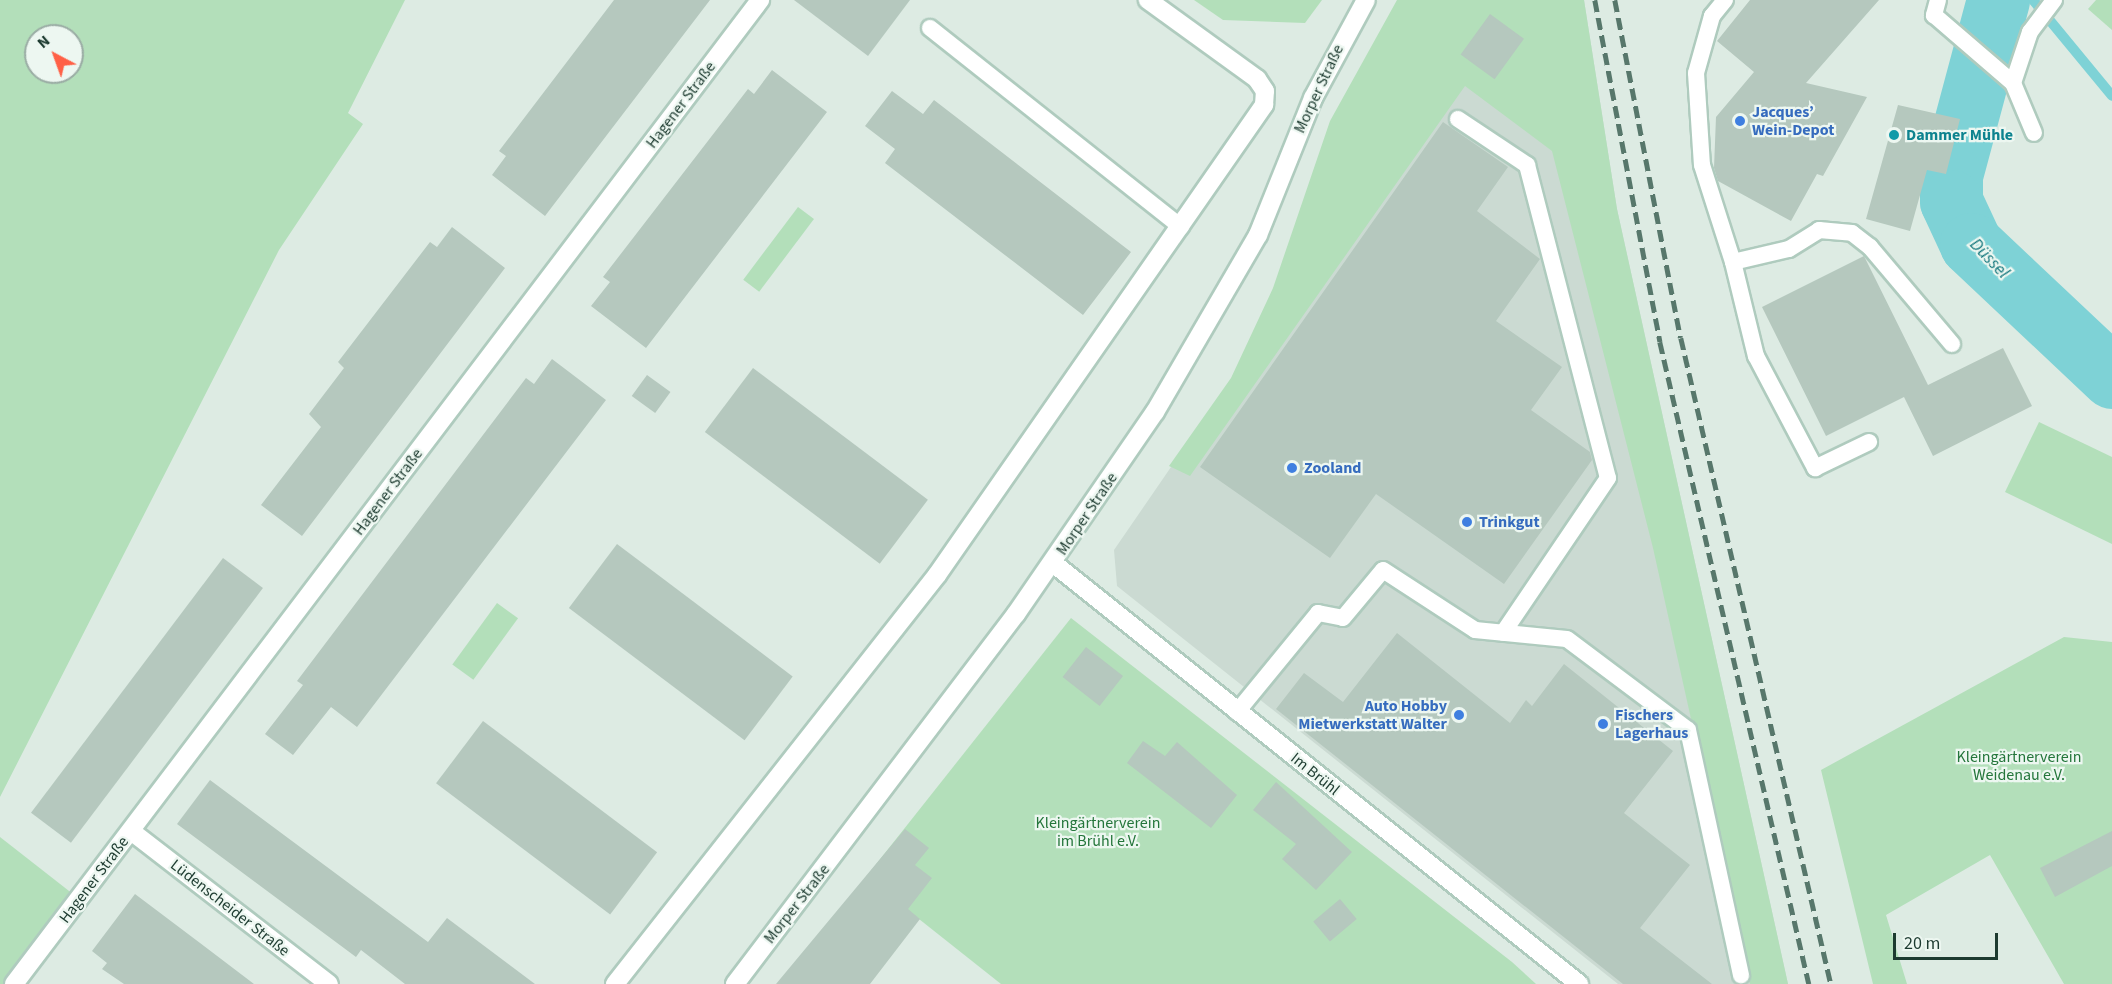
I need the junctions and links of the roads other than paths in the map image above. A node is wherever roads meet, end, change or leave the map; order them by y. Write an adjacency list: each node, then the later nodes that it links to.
1 (760, 0): 18 (street, Hagener Straße)
2 (1148, 0): 11 (street)
3 (1366, 0): 15 (street, Morper Straße)
4 (1725, 0): 12 (lane)
5 (1938, 0): 8 (lane)
6 (2054, 0): 8 (lane)
7 (930, 27): 11 (lane)
8 (2013, 84): 10 (lane)
9 (1458, 119): 16 (lane)
10 (2034, 133)
11 (1181, 227): 22 (street)
12 (1733, 262): 13 (lane); 14 (lane)
13 (1952, 344)
14 (1869, 442)
15 (1053, 563): 17 (street, Im Brühl); 23 (street, Morper Straße)
16 (1503, 633): 17 (lane); 19 (lane)
17 (1237, 712): 24 (street, Im Brühl)
18 (131, 831): 20 (street, Hagener Straße); 21 (street, Lüdenscheider Straße)
19 (1741, 975)
20 (14, 984)
21 (329, 984)
22 (615, 984)
23 (735, 984)
24 (1579, 984)

